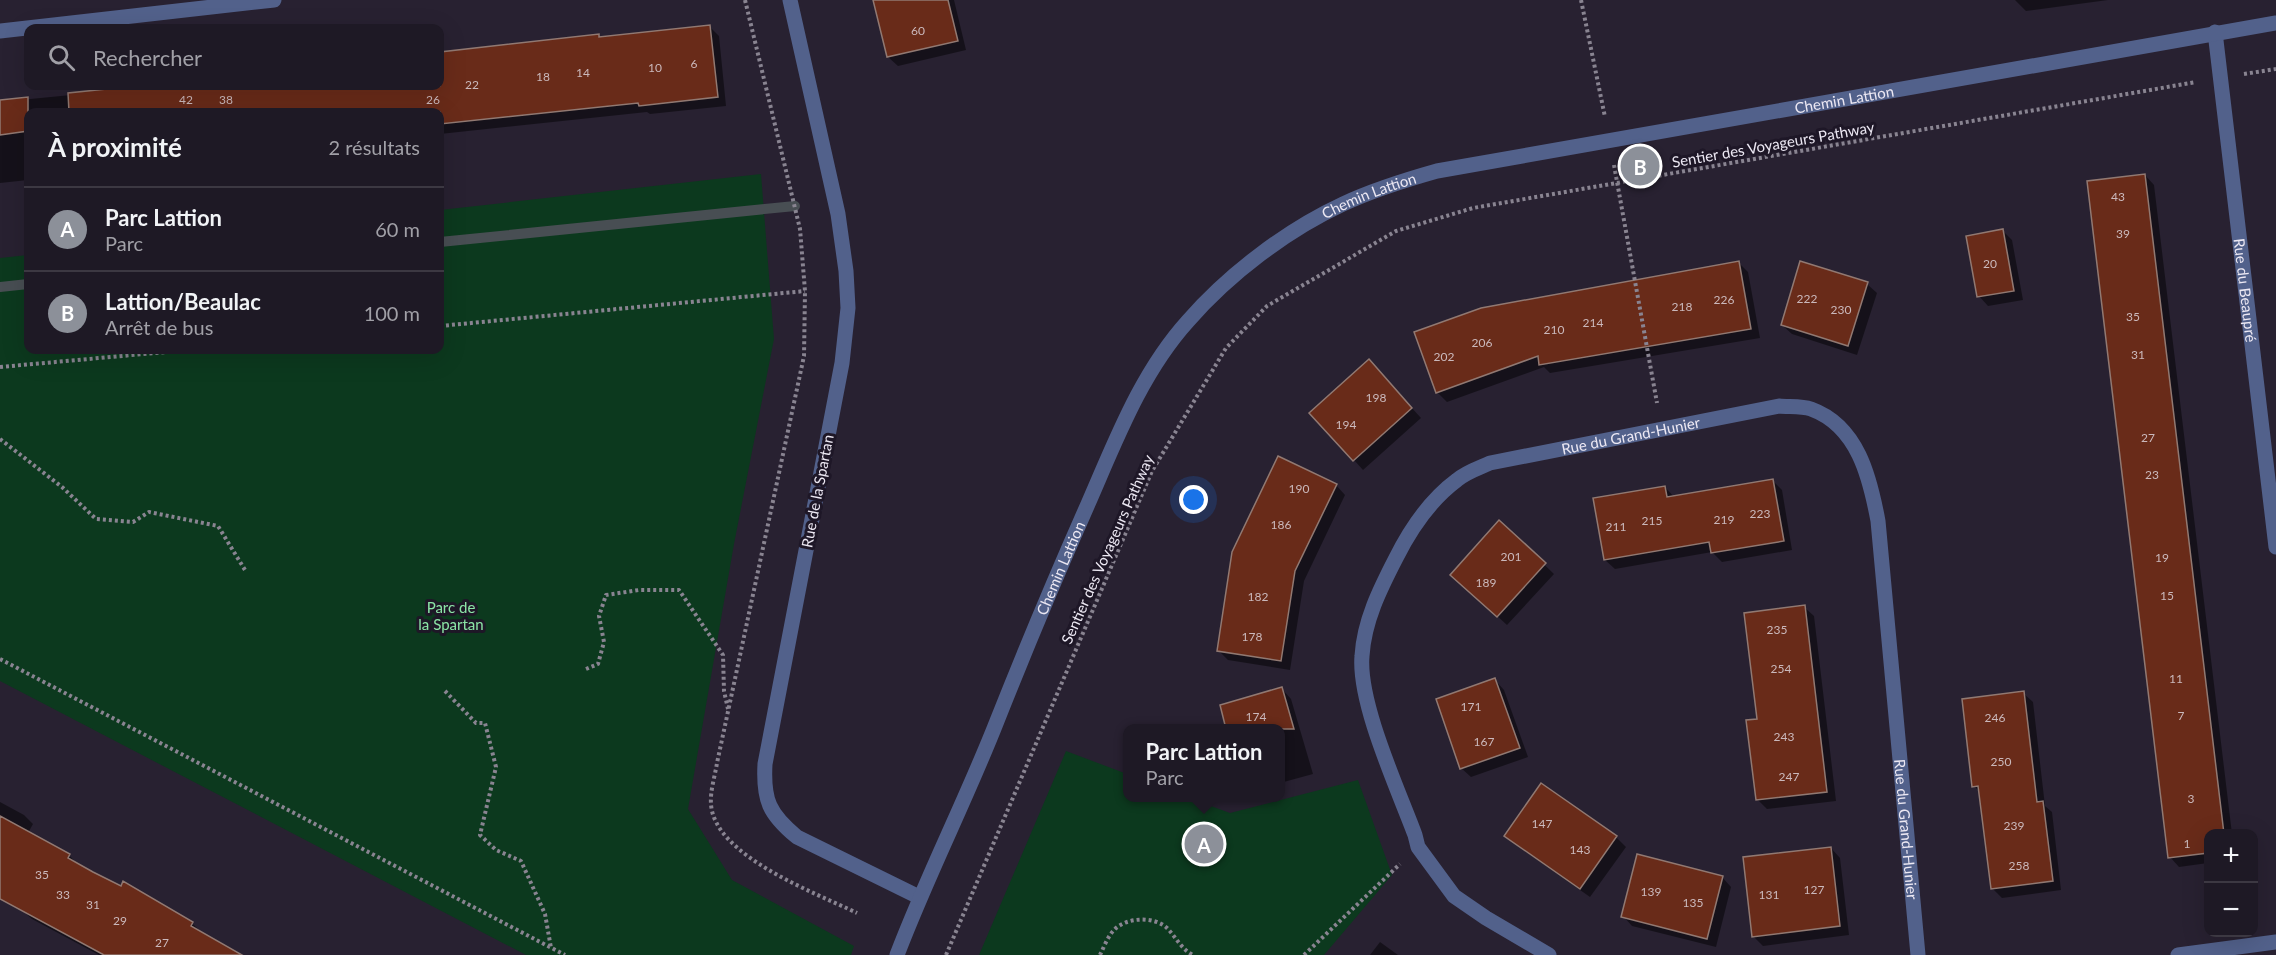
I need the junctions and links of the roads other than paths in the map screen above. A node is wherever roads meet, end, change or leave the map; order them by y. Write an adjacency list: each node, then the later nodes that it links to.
1 (274, 0): 4 (street)
2 (790, 0): 9 (street, Rue de la Spartan)
3 (2276, 23): 7 (street, Chemin Lattion)
4 (55, 24)
5 (24, 27): 6 (street)
6 (0, 30)
7 (2215, 32): 8 (street, Rue du Beaupré); 9 (street, Chemin Lattion)
8 (2275, 537)
9 (919, 897): 11 (street, Chemin Lattion)
10 (2276, 942): 14 (street)
11 (897, 955)
12 (1549, 955): 13 (street, Rue du Grand-Hunier)
13 (1918, 955)
14 (2178, 955)

